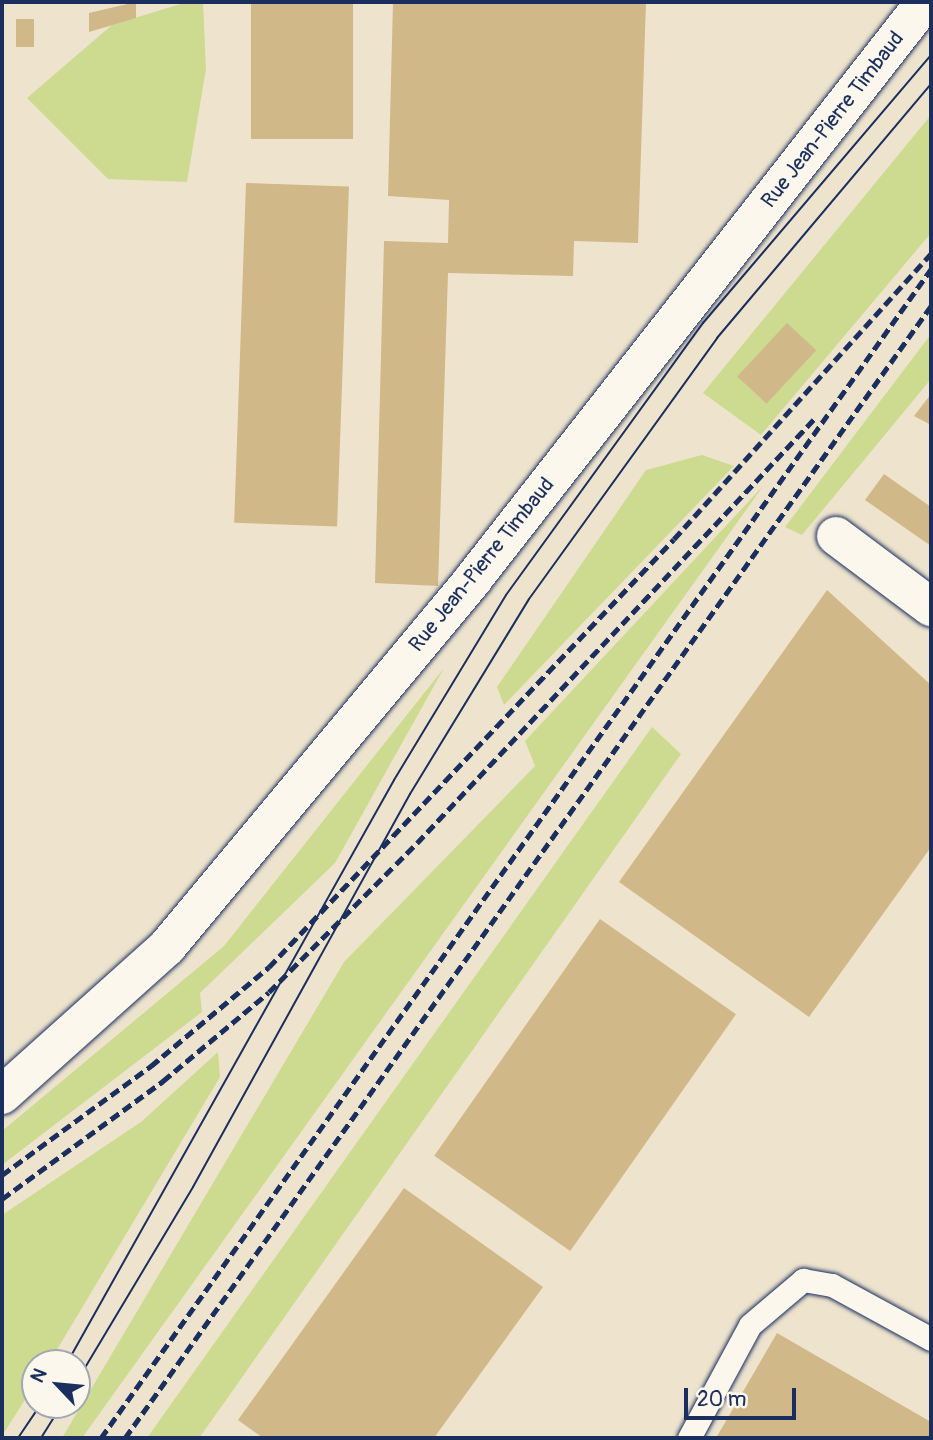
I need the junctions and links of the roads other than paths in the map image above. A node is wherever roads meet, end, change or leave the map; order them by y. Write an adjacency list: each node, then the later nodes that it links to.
1 (925, 2): 4 (street, Rue Jean-Pierre Timbaud)
2 (836, 536): 3 (street)
3 (931, 607)
4 (2, 1095)
5 (931, 1339): 6 (lane)
6 (689, 1438)

